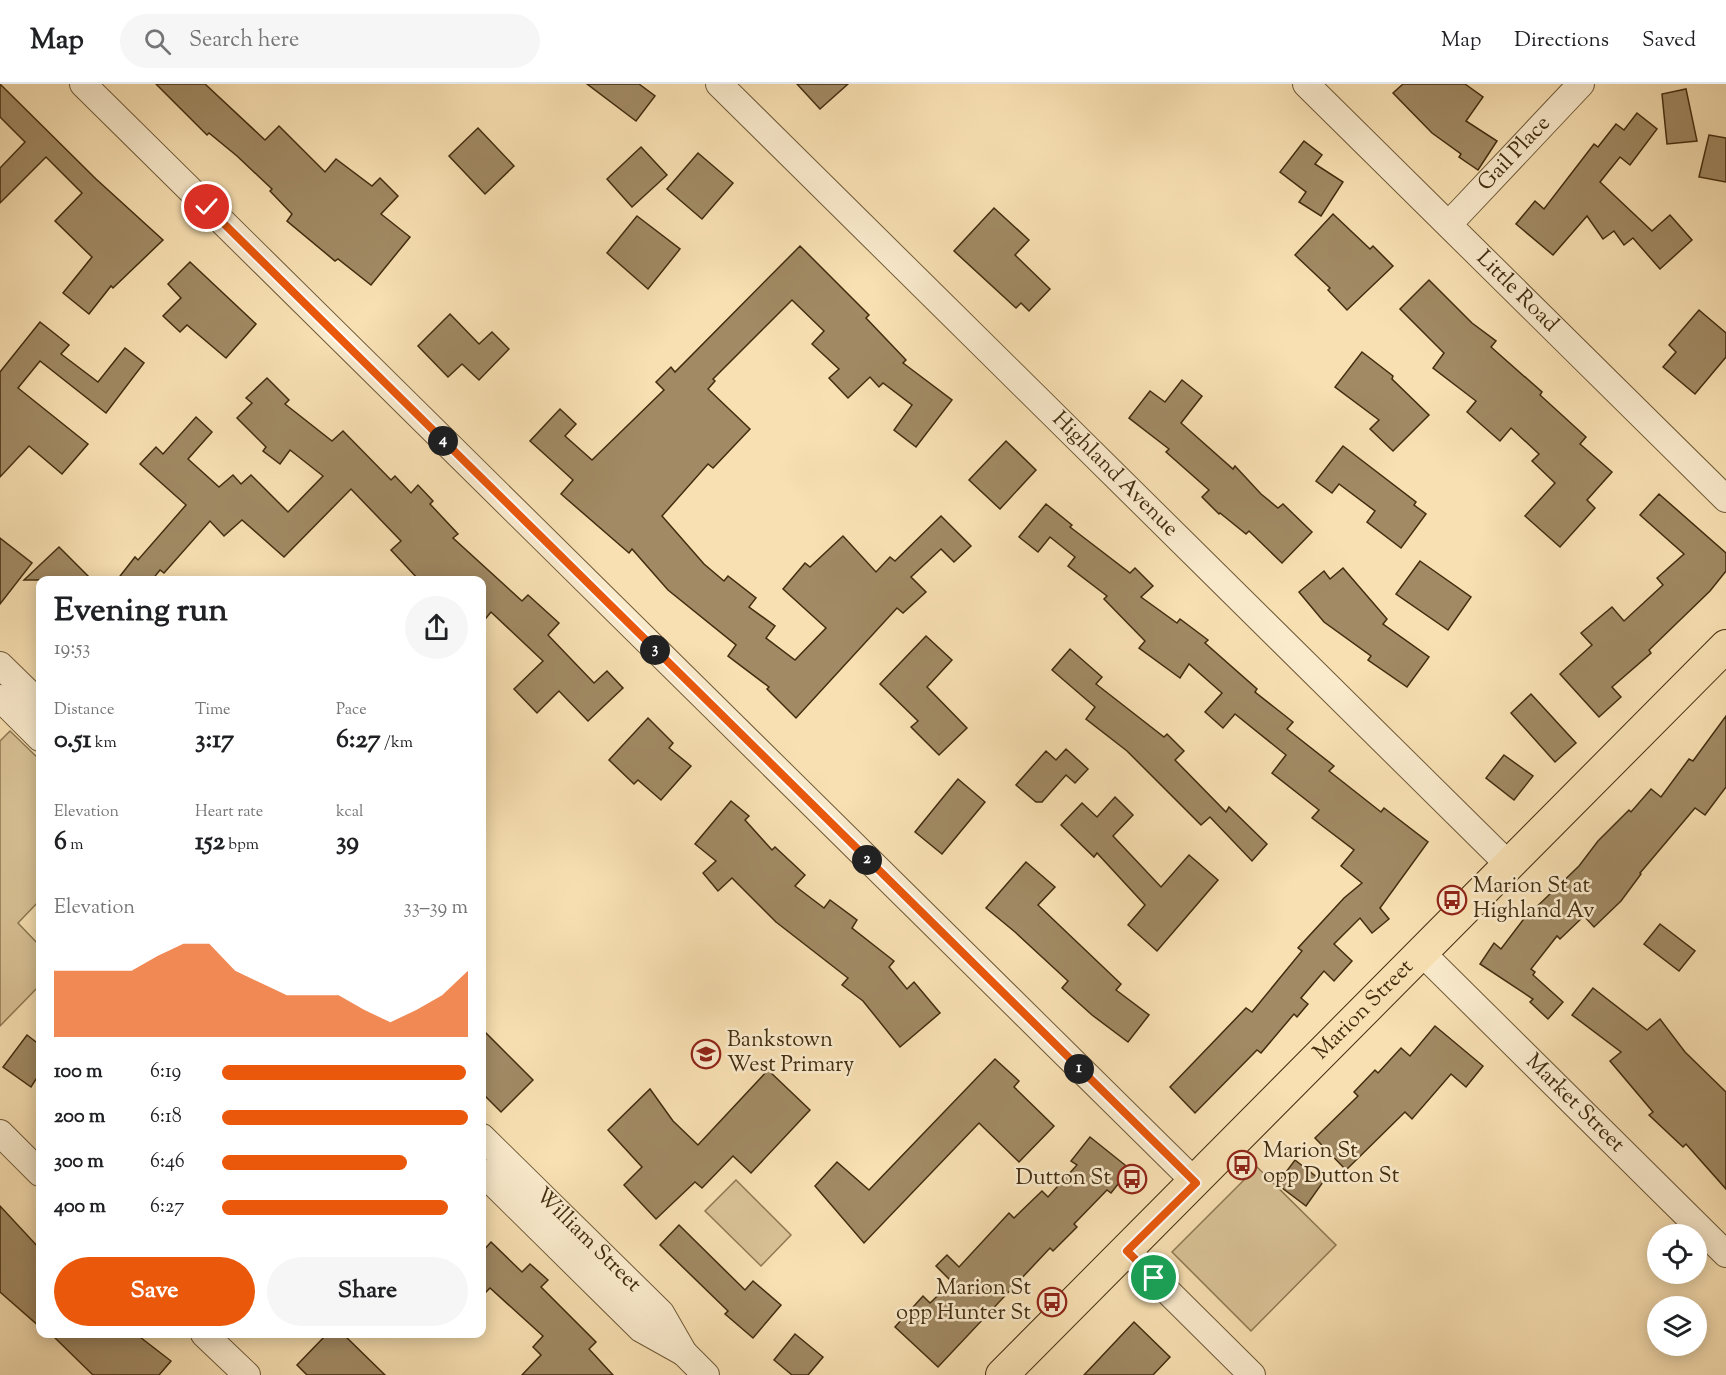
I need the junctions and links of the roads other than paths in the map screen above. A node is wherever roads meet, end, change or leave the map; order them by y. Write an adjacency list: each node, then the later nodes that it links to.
1 (83, 84): 18 (street)
2 (719, 84): 12 (street, Highland Avenue)
3 (1306, 84): 5 (street, Little Road)
4 (1581, 84): 5 (street, Gail Place)
5 (1449, 224): 6 (street, Little Road)
6 (1726, 499)
7 (1723, 656): 12 (main road, Marion Street)
8 (0, 665): 10 (street)
9 (0, 699): 11 (street)
10 (36, 701)
11 (36, 734)
12 (1510, 866): 13 (main road, Marion Street)
13 (1423, 954): 18 (main road, Marion Street); 20 (street, Market Street)
14 (0, 1133): 16 (street)
15 (486, 1141): 22 (street, William Street)
16 (36, 1169)
17 (486, 1176): 22 (street, William Street)
18 (1196, 1183): 19 (main road, Marion Street)
19 (1127, 1251): 25 (main road, Marion Street); 26 (street)
20 (1726, 1254)
21 (208, 1338): 23 (street)
22 (684, 1353): 24 (street, William Street)
23 (247, 1375)
24 (706, 1375)
25 (1002, 1375)
26 (1252, 1375)

